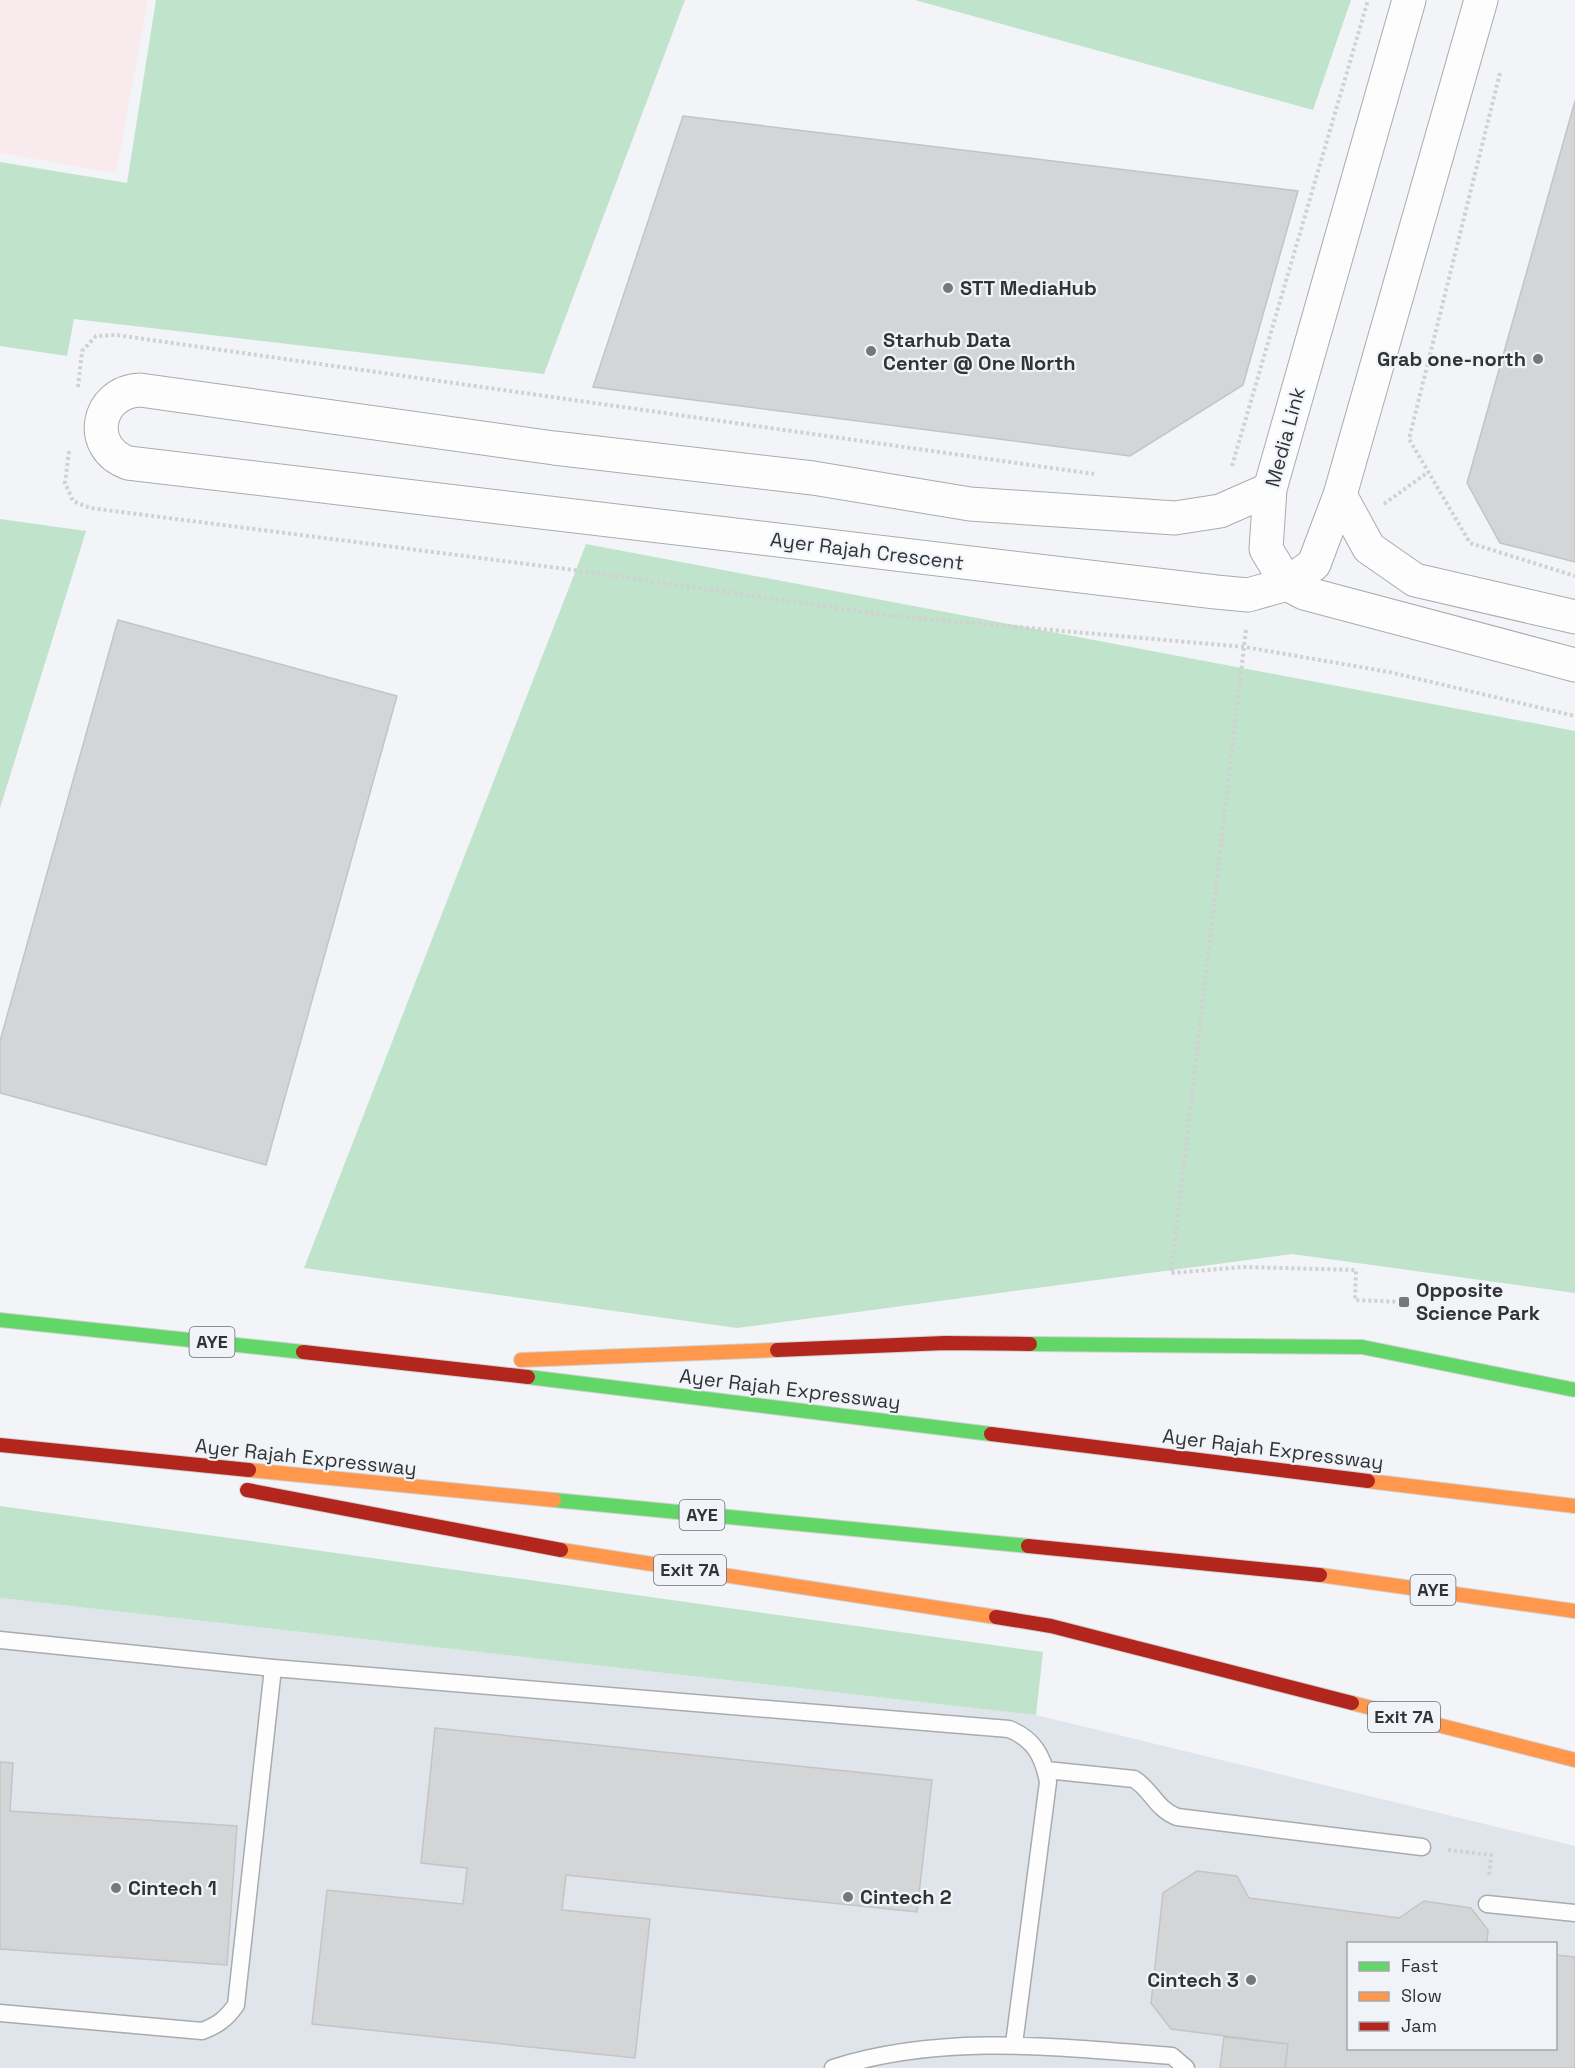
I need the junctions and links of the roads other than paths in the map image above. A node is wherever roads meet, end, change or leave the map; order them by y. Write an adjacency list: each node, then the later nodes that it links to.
1 (1409, 0): 3 (street, Media Link)
2 (1482, 0): 4 (street)
3 (1270, 489): 5 (street, Media Link); 5 (street, Ayer Rajah Crescent)
4 (1340, 495): 5 (street, Ayer Rajah Crescent); 6 (street)
5 (1287, 584): 7 (street)
6 (1575, 618)
7 (1575, 665)
8 (0, 1320): 9 (highway, Ayer Rajah Expressway / AYE)
9 (423, 1364): 10 (highway, bridge); 15 (highway, Ayer Rajah Expressway / AYE)
10 (1575, 1390)
11 (0, 1445): 12 (highway, Ayer Rajah Expressway / AYE)
12 (45, 1451): 13 (highway); 16 (highway, Ayer Rajah Expressway / AYE)
13 (195, 1480)
14 (230, 1486): 19 (highway, Exit 7A)
15 (1575, 1506)
16 (1575, 1611)
17 (0, 1640): 18 (lane)
18 (273, 1668): 20 (lane); 24 (lane)
19 (1575, 1761)
20 (1046, 1770): 21 (lane); 25 (lane)
21 (1422, 1847)
22 (1487, 1904): 23 (lane)
23 (1575, 1913)
24 (0, 2013)
25 (1014, 2044): 26 (lane); 27 (lane)
26 (833, 2068)
27 (1186, 2068)

